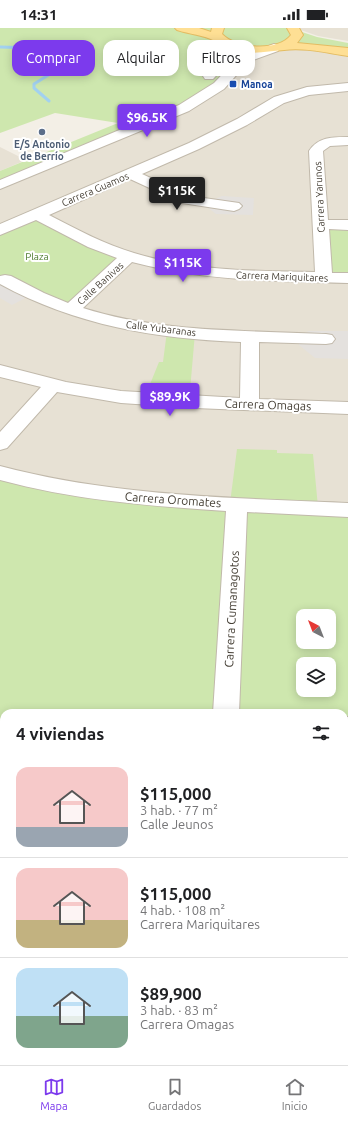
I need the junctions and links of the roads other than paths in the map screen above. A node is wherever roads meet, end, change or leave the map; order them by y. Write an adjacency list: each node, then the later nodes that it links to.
1 (181, 28): 4 (main road)
2 (294, 28): 3 (main road); 7 (main road)
3 (308, 33)
4 (219, 36): 7 (main road); 11 (street)
5 (322, 37): 6 (main road)
6 (348, 41)
7 (278, 47): 8 (main road); 13 (street)
8 (348, 52)
9 (348, 87): 12 (street, Carrera Guamos)
10 (348, 141): 16 (street, Carrera Yarunos)
11 (19, 163)
12 (130, 174): 14 (street); 15 (street, Carrera Guamos)
13 (0, 185)
14 (234, 206)
15 (36, 214): 18 (street, Carrera Guamos); 19 (street, Carrera Mariquitares)
16 (320, 224): 17 (street); 20 (street, Carrera Yarunos)
17 (348, 225)
18 (0, 230)
19 (128, 256): 20 (street, Carrera Mariquitares); 23 (street, Calle Banivas)
20 (324, 277): 21 (street, Carrera Mariquitares)
21 (348, 278)
22 (4, 280): 23 (street, Calle Yubaranas)
23 (71, 309): 24 (street, Calle Yubaranas)
24 (250, 336): 25 (street, Calle Yubaranas); 28 (street)
25 (326, 339)
26 (0, 371): 27 (street, Carrera Omagas)
27 (54, 385): 28 (street, Carrera Omagas); 30 (street)
28 (249, 404): 29 (street, Carrera Omagas)
29 (348, 408)
30 (0, 444)
31 (0, 473): 32 (street, Carrera Oromates)
32 (237, 504): 33 (street, Carrera Oromates); 34 (street, Carrera Cumanagotos)
33 (348, 510)
34 (226, 709)

